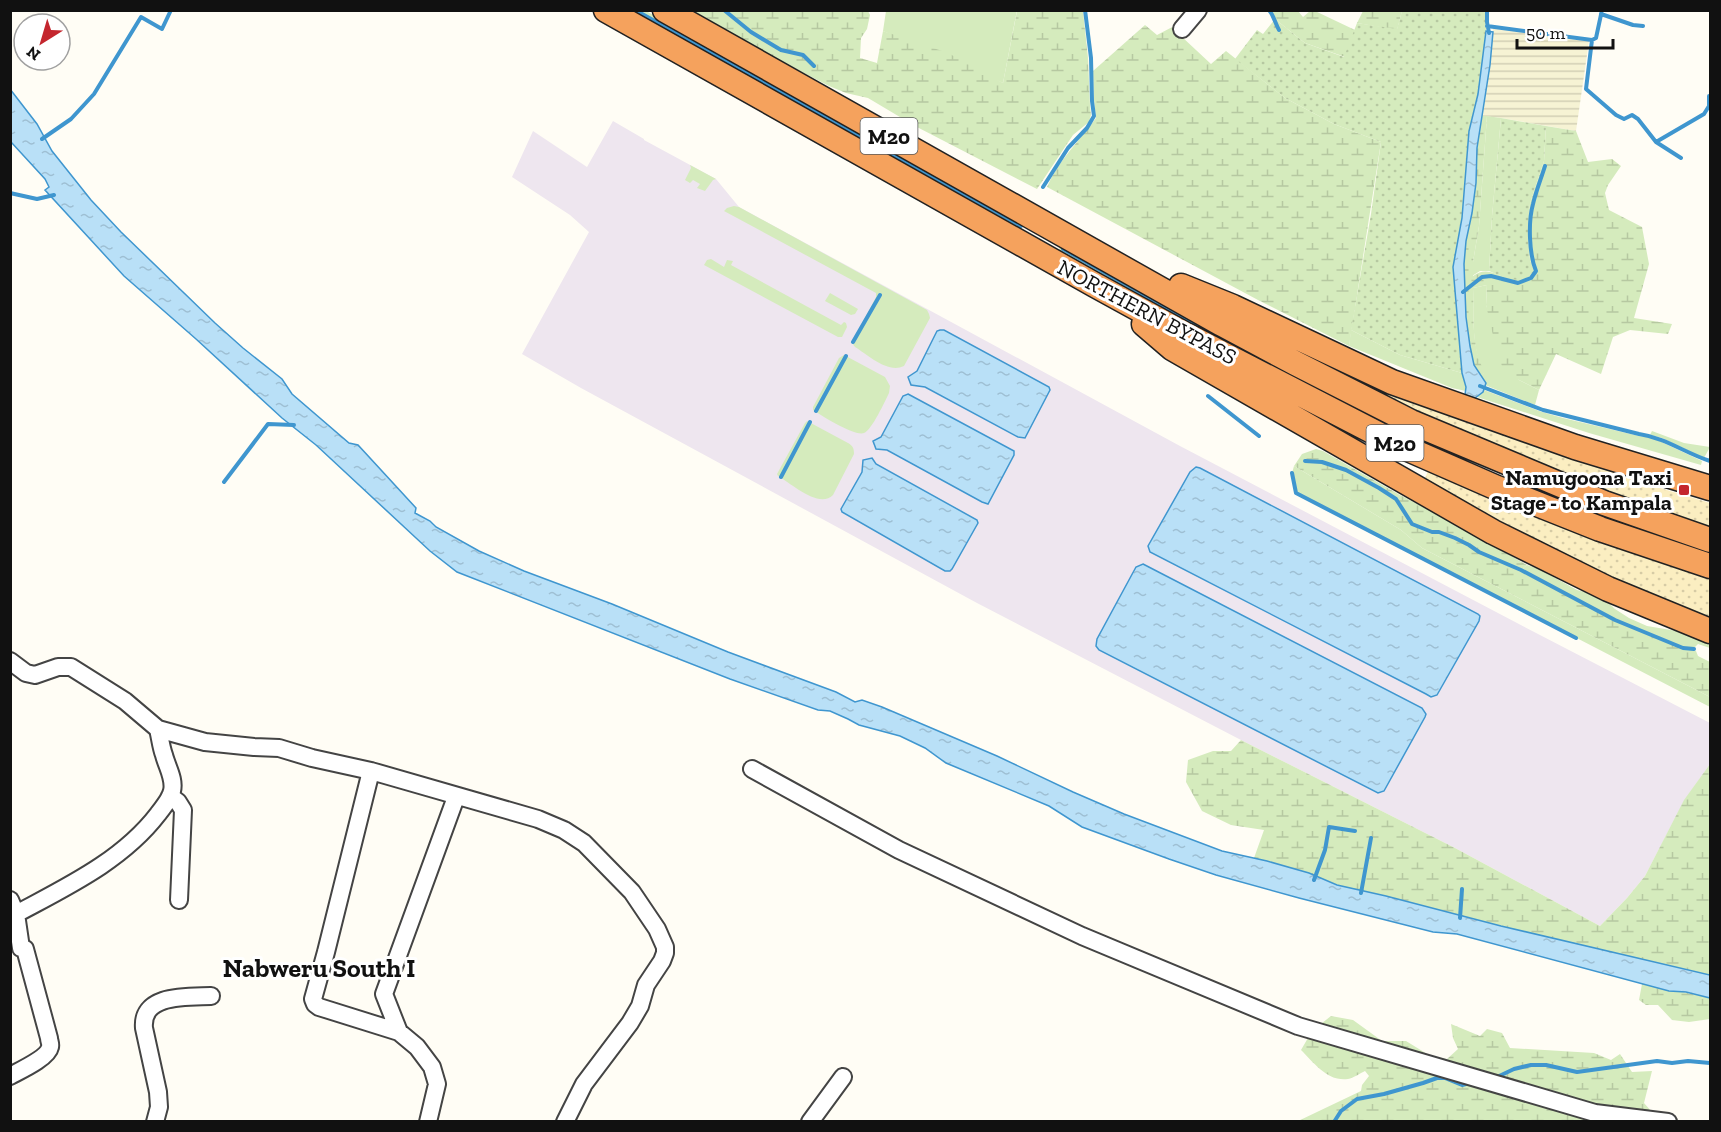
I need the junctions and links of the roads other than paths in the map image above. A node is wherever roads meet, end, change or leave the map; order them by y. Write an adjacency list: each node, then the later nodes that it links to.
1 (606, 10): 6 (highway, NORTHERN BYPASS)
2 (664, 10): 5 (highway, NORTHERN BYPASS / M20)
3 (1198, 10): 4 (street)
4 (1182, 28)
5 (1114, 262): 7 (highway); 8 (highway, NORTHERN BYPASS / M20)
6 (1095, 285): 9 (highway, NORTHERN BYPASS / M20); 10 (highway)
7 (1710, 488)
8 (1710, 540)
9 (1710, 566)
10 (1710, 632)
11 (10, 661): 12 (street)
12 (158, 729): 14 (street); 15 (street)
13 (752, 769): 27 (street)
14 (371, 771): 16 (street); 20 (street)
15 (171, 796): 17 (street); 18 (street)
16 (456, 797): 20 (street); 25 (street)
17 (179, 900)
18 (13, 907): 21 (street)
19 (211, 996): 23 (street)
20 (399, 1032): 24 (street)
21 (10, 1076)
22 (843, 1077): 26 (street)
23 (155, 1122)
24 (428, 1122)
25 (565, 1122)
26 (810, 1122)
27 (1668, 1122)

